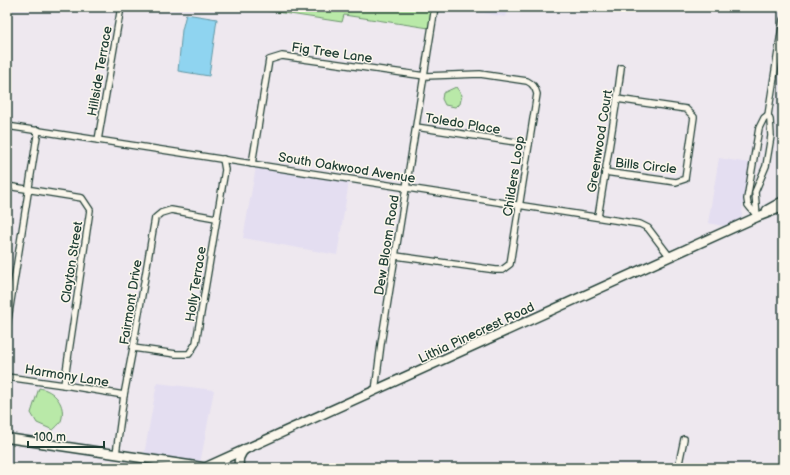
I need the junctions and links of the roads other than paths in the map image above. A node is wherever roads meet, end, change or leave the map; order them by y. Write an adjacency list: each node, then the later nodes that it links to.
1 (121, 7): 11 (street, Hillside Terrace)
2 (436, 7): 5 (street, Dew Bloom Road)
3 (783, 20): 7 (street)
4 (621, 68): 6 (street, Greenwood Court)
5 (425, 76): 9 (street, Dew Bloom Road); 12 (street, Childers Loop); 14 (street, Fig Tree Lane)
6 (617, 99): 15 (street, Greenwood Court); 15 (street, Bills Circle)
7 (768, 115): 23 (street); 23 (street)
8 (7, 126): 10 (street, South Oakwood Avenue)
9 (416, 127): 12 (street, Toledo Place); 17 (street, Dew Bloom Road)
10 (38, 130): 11 (street, South Oakwood Avenue); 18 (street)
11 (98, 140): 13 (street, South Oakwood Avenue)
12 (529, 144): 20 (street, Childers Loop)
13 (223, 159): 14 (street, South Oakwood Avenue); 24 (street, Holly Terrace)
14 (252, 164): 17 (street, South Oakwood Avenue)
15 (605, 172): 22 (street, Greenwood Court)
16 (7, 186): 18 (street, Clayton Street)
17 (406, 188): 20 (street, South Oakwood Avenue); 25 (street, Dew Bloom Road)
18 (29, 190): 27 (street); 30 (street, Clayton Street)
19 (783, 200): 23 (main road, Lithia Pinecrest Road)
20 (519, 205): 22 (street, South Oakwood Avenue); 25 (street, Childers Loop)
21 (783, 207): 23 (main road, Lithia Pinecrest Road)
22 (598, 217): 26 (street, South Oakwood Avenue)
23 (757, 217): 26 (main road, Lithia Pinecrest Road)
24 (216, 218): 28 (street, Holly Terrace); 28 (street, Fairmont Drive)
25 (396, 256): 31 (street, Dew Bloom Road)
26 (670, 257): 31 (main road, Lithia Pinecrest Road)
27 (7, 326)
28 (134, 348): 32 (street, Fairmont Drive)
29 (7, 377): 30 (street, Harmony Lane)
30 (64, 385): 32 (street, Harmony Lane)
31 (375, 391): 35 (main road, Lithia Pinecrest Road)
32 (124, 395): 36 (street, Fairmont Drive)
33 (7, 438): 36 (main road)
34 (684, 439): 41 (street)
35 (247, 448): 39 (main road, Lithia Pinecrest Road); 40 (main road)
36 (116, 454): 37 (main road)
37 (167, 461): 38 (main road); 39 (main road)
38 (173, 468)
39 (206, 468)
40 (240, 468)
41 (678, 468)

